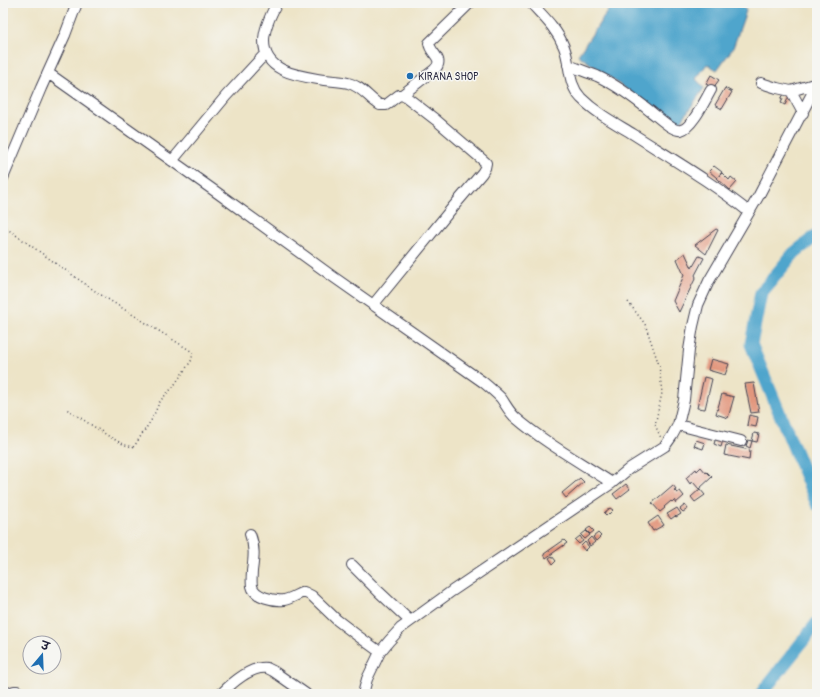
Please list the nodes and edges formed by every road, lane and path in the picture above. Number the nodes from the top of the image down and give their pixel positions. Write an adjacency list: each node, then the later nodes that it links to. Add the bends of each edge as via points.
1 (77, 3): 7 (street)
2 (277, 3): 5 (street, via 266,29)
3 (470, 3): 12 (street, via 429,43 439,61 438,66)
4 (531, 3): 6 (street, via 558,34)
5 (266, 53): 12 (street, via 279,68 325,80 348,82 380,105 386,105 395,97); 14 (street)
6 (568, 65): 10 (street, via 618,87 678,131 694,119); 16 (street, via 574,88 596,112 703,179)
7 (48, 73): 14 (street); 15 (street)
8 (761, 83): 11 (street)
9 (817, 84): 11 (street); 13 (street)
10 (711, 90)
11 (791, 91): 13 (street)
12 (402, 95): 19 (street, via 454,135 484,161 486,166)
13 (803, 113): 16 (street)
14 (172, 161): 19 (street)
15 (3, 178)
16 (749, 212): 21 (street, via 698,304)
17 (3, 226): 20 (path, via 193,354 191,361 160,401 152,419 133,447 110,437)
18 (628, 302): 23 (path, via 644,324 660,365 662,393 655,425)
19 (373, 305): 24 (street, via 483,382 522,423)
20 (65, 408)
21 (678, 425): 22 (street); 23 (street)
22 (741, 441)
23 (665, 446): 24 (street)
24 (612, 483): 27 (street)
25 (250, 534): 28 (street, via 254,550 251,580 254,591 268,599 277,600 308,593 337,620)
26 (352, 565): 27 (street)
27 (410, 621): 28 (street)
28 (380, 652): 33 (street, via 367,678)
29 (7, 694): 30 (street, via 17,691)
30 (21, 694)
31 (221, 694): 32 (street, via 247,673 266,668 273,670)
32 (306, 694)
33 (363, 694)

